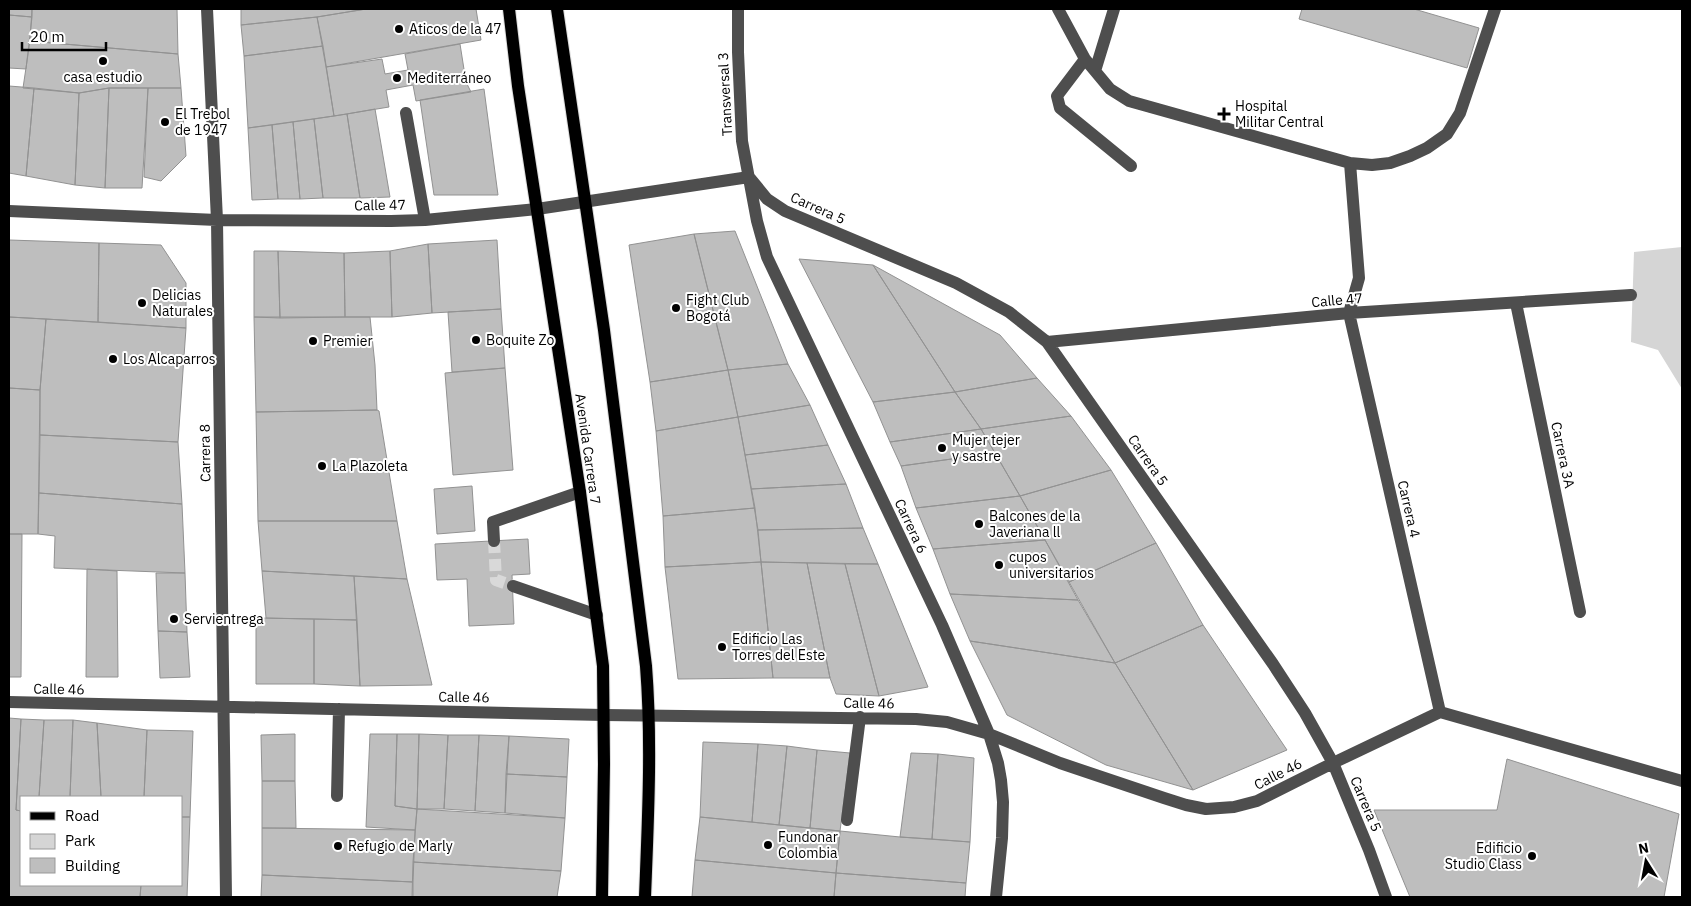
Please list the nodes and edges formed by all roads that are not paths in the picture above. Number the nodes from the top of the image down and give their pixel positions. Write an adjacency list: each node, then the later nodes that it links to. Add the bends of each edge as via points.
1 (207, 9): 17 (street, Carrera 8)
2 (509, 9): 15 (main road, Avenida Carrera 7)
3 (557, 9): 14 (main road)
4 (738, 9): 13 (street, Transversal 3, via 742,141)
5 (1114, 9): 9 (street)
6 (1495, 9): 11 (street, via 1460,113 1446,134 1427,148 1390,163)
7 (1061, 10): 8 (street)
8 (1085, 59): 9 (street); 12 (street, via 1057,96 1060,108)
9 (1095, 72): 11 (street, via 1110,89 1129,101)
10 (406, 113): 18 (street)
11 (1350, 163): 21 (street, via 1359,278)
12 (1131, 166)
13 (749, 177): 14 (street, Calle 47); 22 (street, Carrera 5, via 767,199 785,211 956,283 1009,312); 35 (street, Carrera 6, via 767,257 942,625)
14 (585, 202): 15 (street, Calle 47); 33 (main road, via 604,330)
15 (537, 209): 18 (street, Calle 47); 23 (main road, Avenida Carrera 7)
16 (9, 212): 17 (street, Calle 47)
17 (217, 220): 18 (street, Calle 47); 29 (street, Carrera 8)
18 (425, 220)
19 (1631, 295): 20 (street, Calle 47)
20 (1516, 303): 21 (street, Calle 47); 26 (street, Carrera 3A)
21 (1349, 313): 22 (street, Calle 47); 31 (street, Carrera 4)
22 (1047, 342): 36 (street, Carrera 5, via 1273,664)
23 (580, 492): 24 (street, via 493,522); 27 (main road, Avenida Carrera 7)
24 (494, 541)
25 (513, 586): 27 (street)
26 (1580, 612)
27 (596, 615): 32 (main road, Avenida Carrera 7, via 603,666)
28 (9, 702): 29 (street, Calle 46)
29 (223, 707): 30 (street, Calle 46); 40 (street, Carrera 8)
30 (339, 709): 32 (street, Calle 46); 38 (street)
31 (1440, 712): 36 (street, Calle 46); 37 (street)
32 (604, 715): 33 (street, Calle 46); 41 (main road, Avenida Carrera 7)
33 (650, 715): 34 (street, Calle 46); 42 (main road)
34 (860, 717): 35 (street, Calle 46, via 947,722); 39 (street)
35 (989, 734): 36 (street, Calle 46, via 1070,767 1186,805 1206,808 1257,802); 43 (street, Carrera 6, via 998,763 1003,802)
36 (1333, 763): 44 (street, Carrera 5)
37 (1682, 781)
38 (337, 796)
39 (847, 820)
40 (226, 897)
41 (602, 897)
42 (645, 897)
43 (996, 897)
44 (1386, 897)

